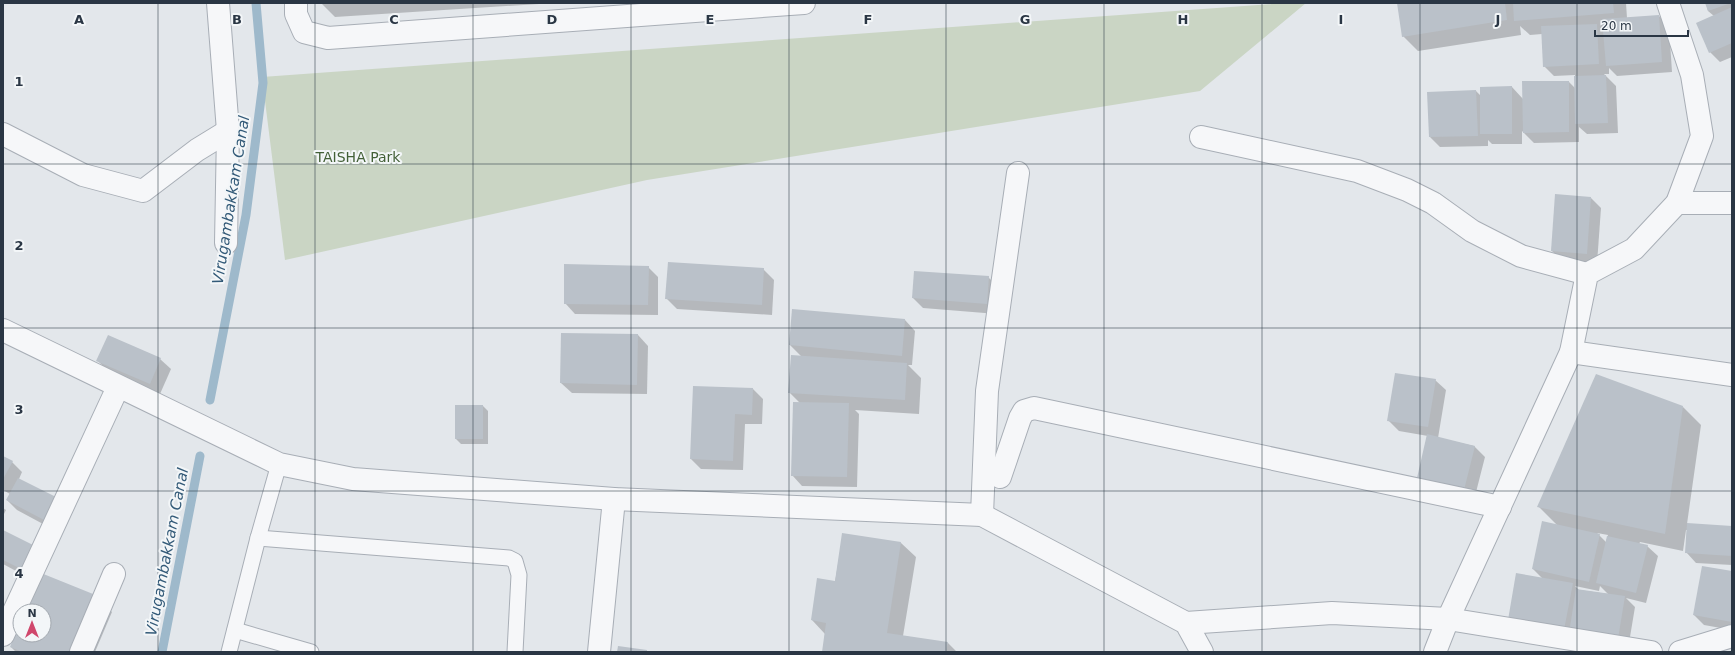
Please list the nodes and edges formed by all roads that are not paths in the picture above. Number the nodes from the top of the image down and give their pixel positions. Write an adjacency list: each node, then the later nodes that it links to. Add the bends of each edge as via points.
1 (218, 3): 5 (street)
2 (296, 3): 3 (street, via 296,14 304,32 328,38)
3 (804, 3)
4 (1668, 3): 9 (street, via 1692,75 1702,136)
5 (228, 131): 6 (street, via 197,150 142,191 83,175); 11 (street)
6 (3, 134)
7 (1201, 137): 12 (street, via 1357,172 1408,190 1433,202 1472,232 1521,256)
8 (1018, 172): 21 (street, via 987,391)
9 (1677, 202): 10 (street); 12 (street, via 1634,249)
10 (1732, 203)
11 (226, 243)
12 (1588, 274): 14 (street)
13 (3, 330): 16 (street)
14 (1571, 352): 15 (street); 20 (street)
15 (1732, 375)
16 (118, 387): 17 (street); 27 (street)
17 (279, 464): 19 (street, via 353,479); 22 (lane)
18 (1000, 477): 20 (street, via 1020,418 1024,411 1034,408)
19 (614, 499): 21 (street); 33 (street)
20 (1500, 507): 24 (street)
21 (982, 515): 25 (street)
22 (258, 538): 26 (lane); 32 (lane, via 509,558 515,561 519,575)
23 (114, 574): 29 (street)
24 (1448, 619): 25 (street, via 1332,613); 35 (street); 36 (street)
25 (1186, 624): 34 (street)
26 (235, 630): 30 (lane); 31 (lane)
27 (3, 635)
28 (1732, 636): 37 (street)
29 (82, 652)
30 (229, 652)
31 (311, 652)
32 (515, 652)
33 (599, 652)
34 (1202, 652)
35 (1435, 652)
36 (1651, 652)
37 (1680, 652)

